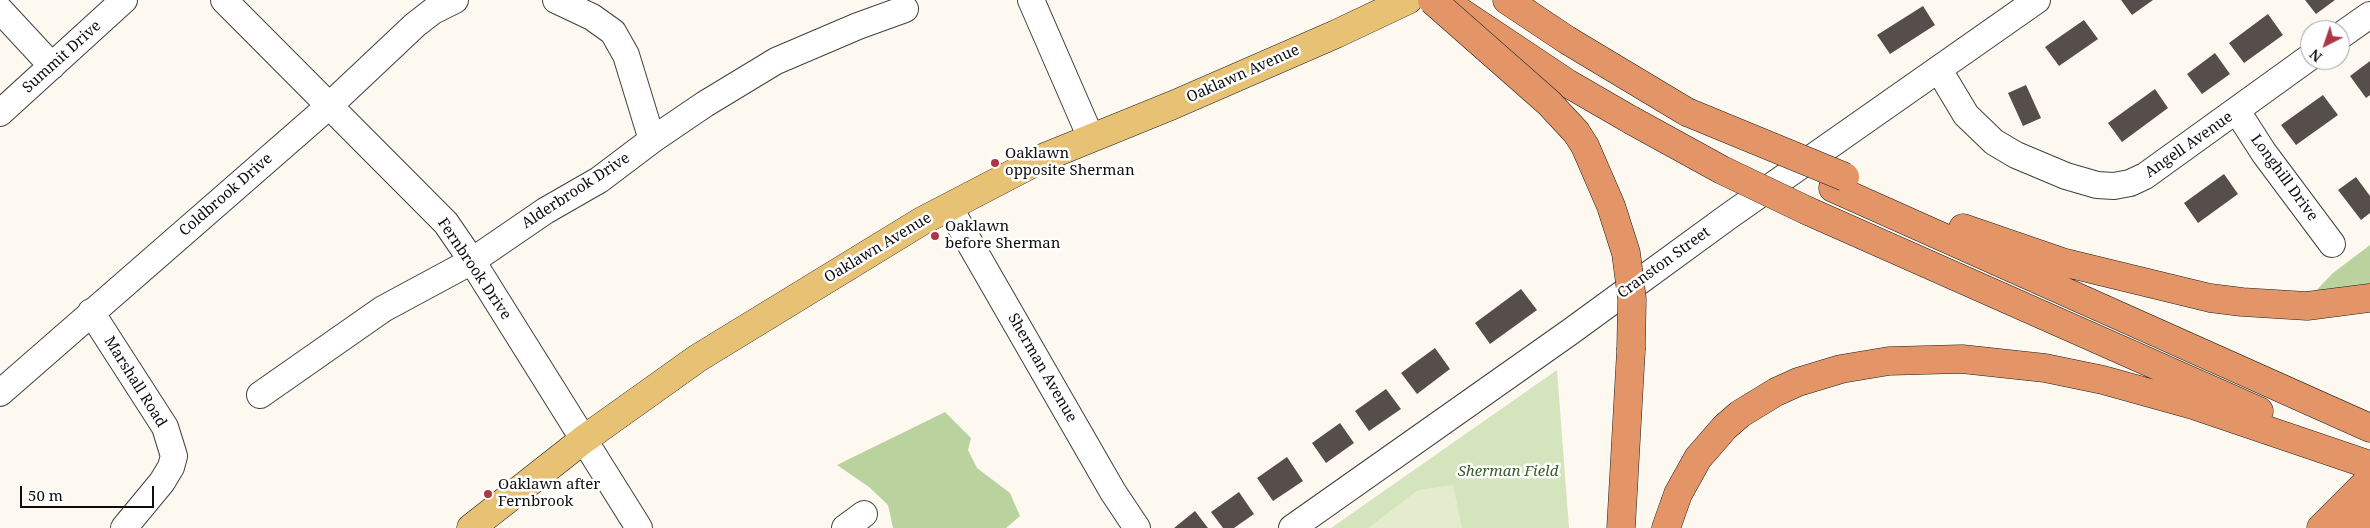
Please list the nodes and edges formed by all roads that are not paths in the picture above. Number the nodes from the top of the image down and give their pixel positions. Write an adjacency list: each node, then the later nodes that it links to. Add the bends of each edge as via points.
1 (124, 0): 16 (street, Summit Drive)
2 (224, 0): 18 (street, Fernbrook Drive)
3 (455, 0): 18 (street, Coldbrook Drive, via 415,25)
4 (556, 0): 22 (street, via 592,17 613,32 626,55)
5 (1031, 0): 21 (street)
6 (1408, 0): 21 (main road, Oaklawn Avenue, via 1174,105)
7 (1432, 0): 41 (highway, bridge, via 1549,103 1576,132 1611,206 1626,253 1632,299)
8 (1444, 0): 33 (highway, bridge, via 1575,88 1722,170 2333,444)
9 (1507, 0): 23 (highway, bridge, via 1687,112)
10 (2037, 0): 17 (street, Cranston Street)
11 (905, 9): 22 (street, Alderbrook Drive, via 776,61)
12 (0, 10): 16 (street)
13 (2370, 15): 14 (street)
14 (2350, 29)
15 (2300, 64): 19 (street, Angell Avenue)
16 (52, 66): 20 (street, Summit Drive)
17 (1939, 70): 19 (street, Angell Avenue, via 1966,115 1994,142 2053,171 2097,185 2130,183); 40 (street, Cranston Street)
18 (329, 106): 26 (street, Fernbrook Drive, via 446,223); 28 (street, Coldbrook Drive)
19 (2238, 111): 25 (street, Longhill Drive, via 2264,153)
20 (0, 114)
21 (1091, 138): 24 (main road, Oaklawn Avenue, via 1045,157)
22 (652, 140): 26 (street, Alderbrook Drive, via 599,180 545,211)
23 (1839, 182): 27 (highway, via 2010,246 2116,276 2242,302 2307,306); 31 (highway)
24 (949, 207): 32 (main road, Oaklawn Avenue, via 698,358); 39 (street, Sherman Avenue)
25 (2332, 244)
26 (472, 261): 30 (street, Alderbrook Drive, via 383,309); 32 (street, Fernbrook Drive)
27 (2370, 298)
28 (91, 312): 29 (street, Coldbrook Drive); 36 (street, Marshall Road, via 165,427 174,456 162,482)
29 (0, 393)
30 (260, 395)
31 (2370, 428)
32 (582, 440): 37 (main road, Oaklawn Avenue); 38 (street, Fernbrook Drive)
33 (2370, 465): 42 (highway, via 2134,387 2088,377 2045,368 1962,359 1889,361 1841,369 1798,382 1740,414 1698,458 1678,494)
34 (2370, 479): 43 (highway)
35 (2370, 512): 44 (highway)
36 (124, 528)
37 (471, 528)
38 (639, 528)
39 (1137, 528)
40 (1292, 528)
41 (1621, 528)
42 (1666, 528)
43 (2321, 528)
44 (2353, 528)

